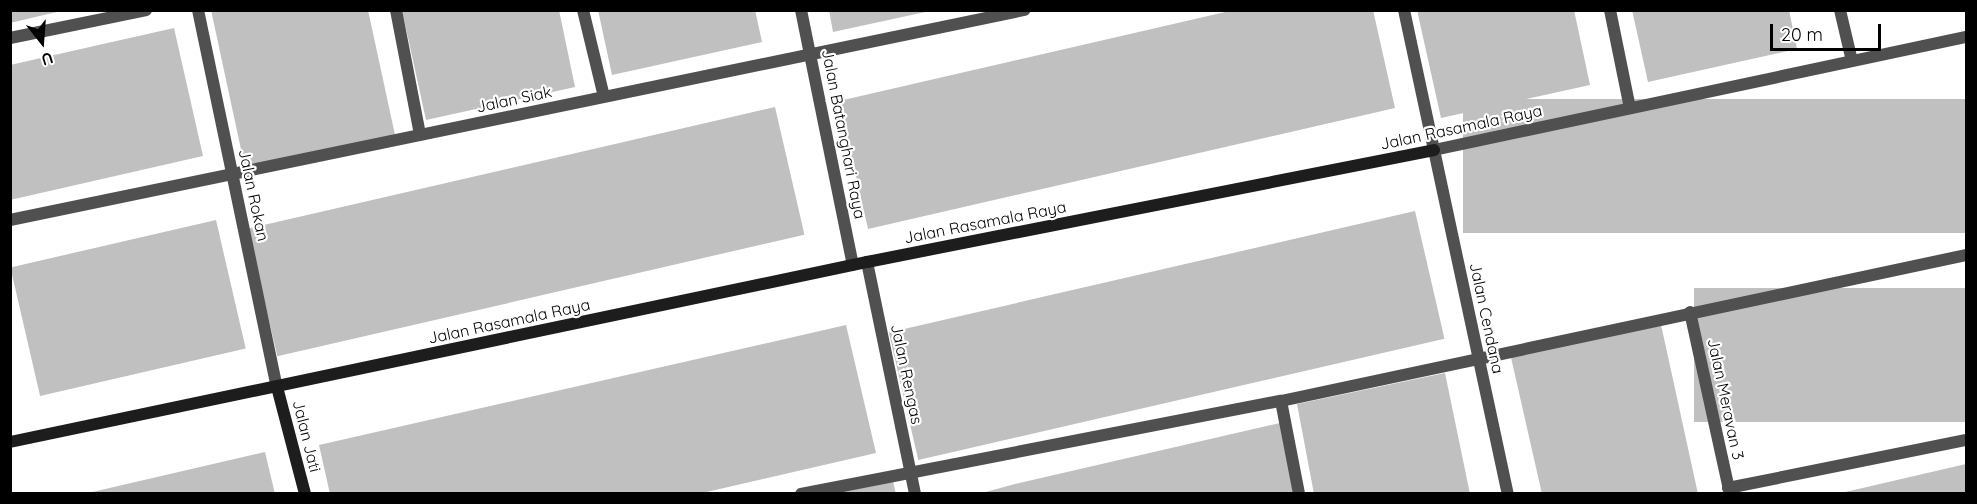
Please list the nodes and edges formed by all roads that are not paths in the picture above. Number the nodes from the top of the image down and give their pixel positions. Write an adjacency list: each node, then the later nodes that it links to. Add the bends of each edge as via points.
1 (146, 10): 11 (street)
2 (198, 10): 18 (street, Jalan Rokan)
3 (396, 10): 16 (street)
4 (583, 10): 14 (street)
5 (801, 10): 12 (street, Jalan Batanghari Raya)
6 (1404, 10): 17 (street, Jalan Cendana)
7 (1610, 10): 15 (street)
8 (1840, 10): 13 (street)
9 (1019, 11): 12 (street, Jalan Siak)
10 (1966, 37): 13 (street, Jalan Rasamala Raya)
11 (10, 38)
12 (811, 55): 14 (street, Jalan Siak); 22 (street, Jalan Batanghari Raya)
13 (1852, 62): 15 (street, Jalan Rasamala Raya)
14 (604, 98): 16 (street, Jalan Siak)
15 (1630, 108): 17 (street, Jalan Rasamala Raya)
16 (420, 135): 18 (street, Jalan Siak)
17 (1434, 150): 21 (street, Jalan Rasamala Raya); 24 (street, Jalan Cendana)
18 (233, 174): 19 (street, Jalan Siak); 25 (street, Jalan Rokan)
19 (10, 220)
20 (1966, 255): 23 (street)
21 (867, 262): 22 (street, Jalan Rasamala Raya); 29 (street, Jalan Rengas)
22 (854, 265): 25 (street, Jalan Rasamala Raya)
23 (1690, 312): 24 (street); 30 (street, Jalan Meravan 3)
24 (1478, 358): 26 (street); 35 (street, Jalan Cendana)
25 (277, 387): 28 (street, Jalan Rasamala Raya); 31 (street, Jalan Jati)
26 (1281, 401): 29 (street); 34 (street)
27 (1966, 440): 30 (street)
28 (10, 442)
29 (910, 471): 32 (street); 33 (street, Jalan Rengas)
30 (1729, 491)
31 (304, 494)
32 (801, 494)
33 (915, 494)
34 (1299, 494)
35 (1508, 494)

